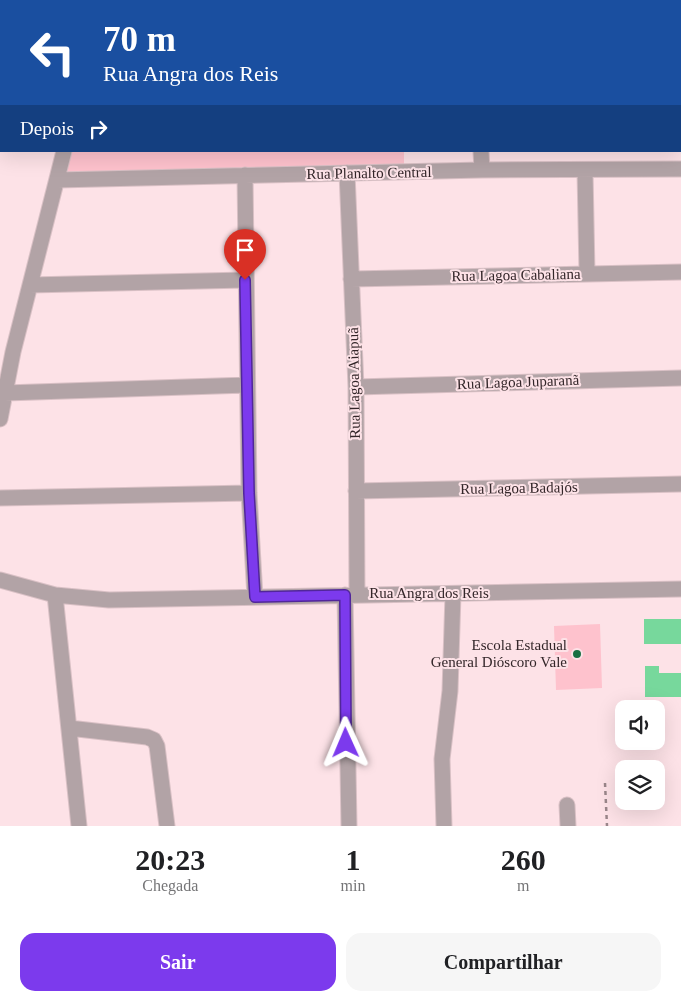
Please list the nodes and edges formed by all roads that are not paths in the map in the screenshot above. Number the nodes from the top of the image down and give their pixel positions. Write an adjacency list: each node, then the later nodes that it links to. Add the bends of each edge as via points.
1 (64, 152): 8 (street)
2 (481, 152): 4 (street)
3 (681, 169): 5 (street, Rua Planalto Central)
4 (482, 170): 5 (street, Rua Planalto Central); 6 (street, Rua Planalto Central)
5 (585, 171): 10 (street)
6 (347, 173): 7 (street, Rua Planalto Central); 11 (street, Rua Lagoa Aiapuã)
7 (245, 175): 8 (street, Rua Planalto Central); 12 (street)
8 (57, 180): 13 (street)
9 (681, 272): 10 (street, Rua Lagoa Cabaliana)
10 (587, 273): 11 (street, Rua Lagoa Cabaliana)
11 (351, 279): 17 (street, Rua Lagoa Aiapuã)
12 (245, 280): 13 (street); 16 (street)
13 (30, 285): 14 (street)
14 (7, 350): 18 (street)
15 (681, 378): 17 (street, Rua Lagoa Juparanã)
16 (247, 385): 18 (street); 22 (street)
17 (356, 387): 21 (street, Rua Lagoa Aiapuã)
18 (5, 393): 19 (street)
19 (0, 419)
20 (681, 484): 21 (street, Rua Lagoa Badajós)
21 (356, 492): 26 (street, Rua Lagoa Aiapuã)
22 (249, 493): 23 (street); 29 (street)
23 (0, 498)
24 (0, 580): 28 (street, Rua Angra dos Reis)
25 (681, 589): 27 (street, Rua Angra dos Reis)
26 (351, 594): 27 (street, Rua Angra dos Reis); 29 (street, Rua Angra dos Reis); 34 (street, Rua Lagoa Aiapuã)
27 (453, 594): 35 (street, via 450,691 442,759)
28 (56, 595): 29 (street, Rua Angra dos Reis, via 109,600); 30 (street)
29 (255, 597)
30 (69, 728): 32 (street); 33 (street, via 154,740)
31 (567, 805): 36 (street)
32 (79, 826)
33 (167, 826)
34 (349, 826)
35 (444, 826)
36 (568, 826)

